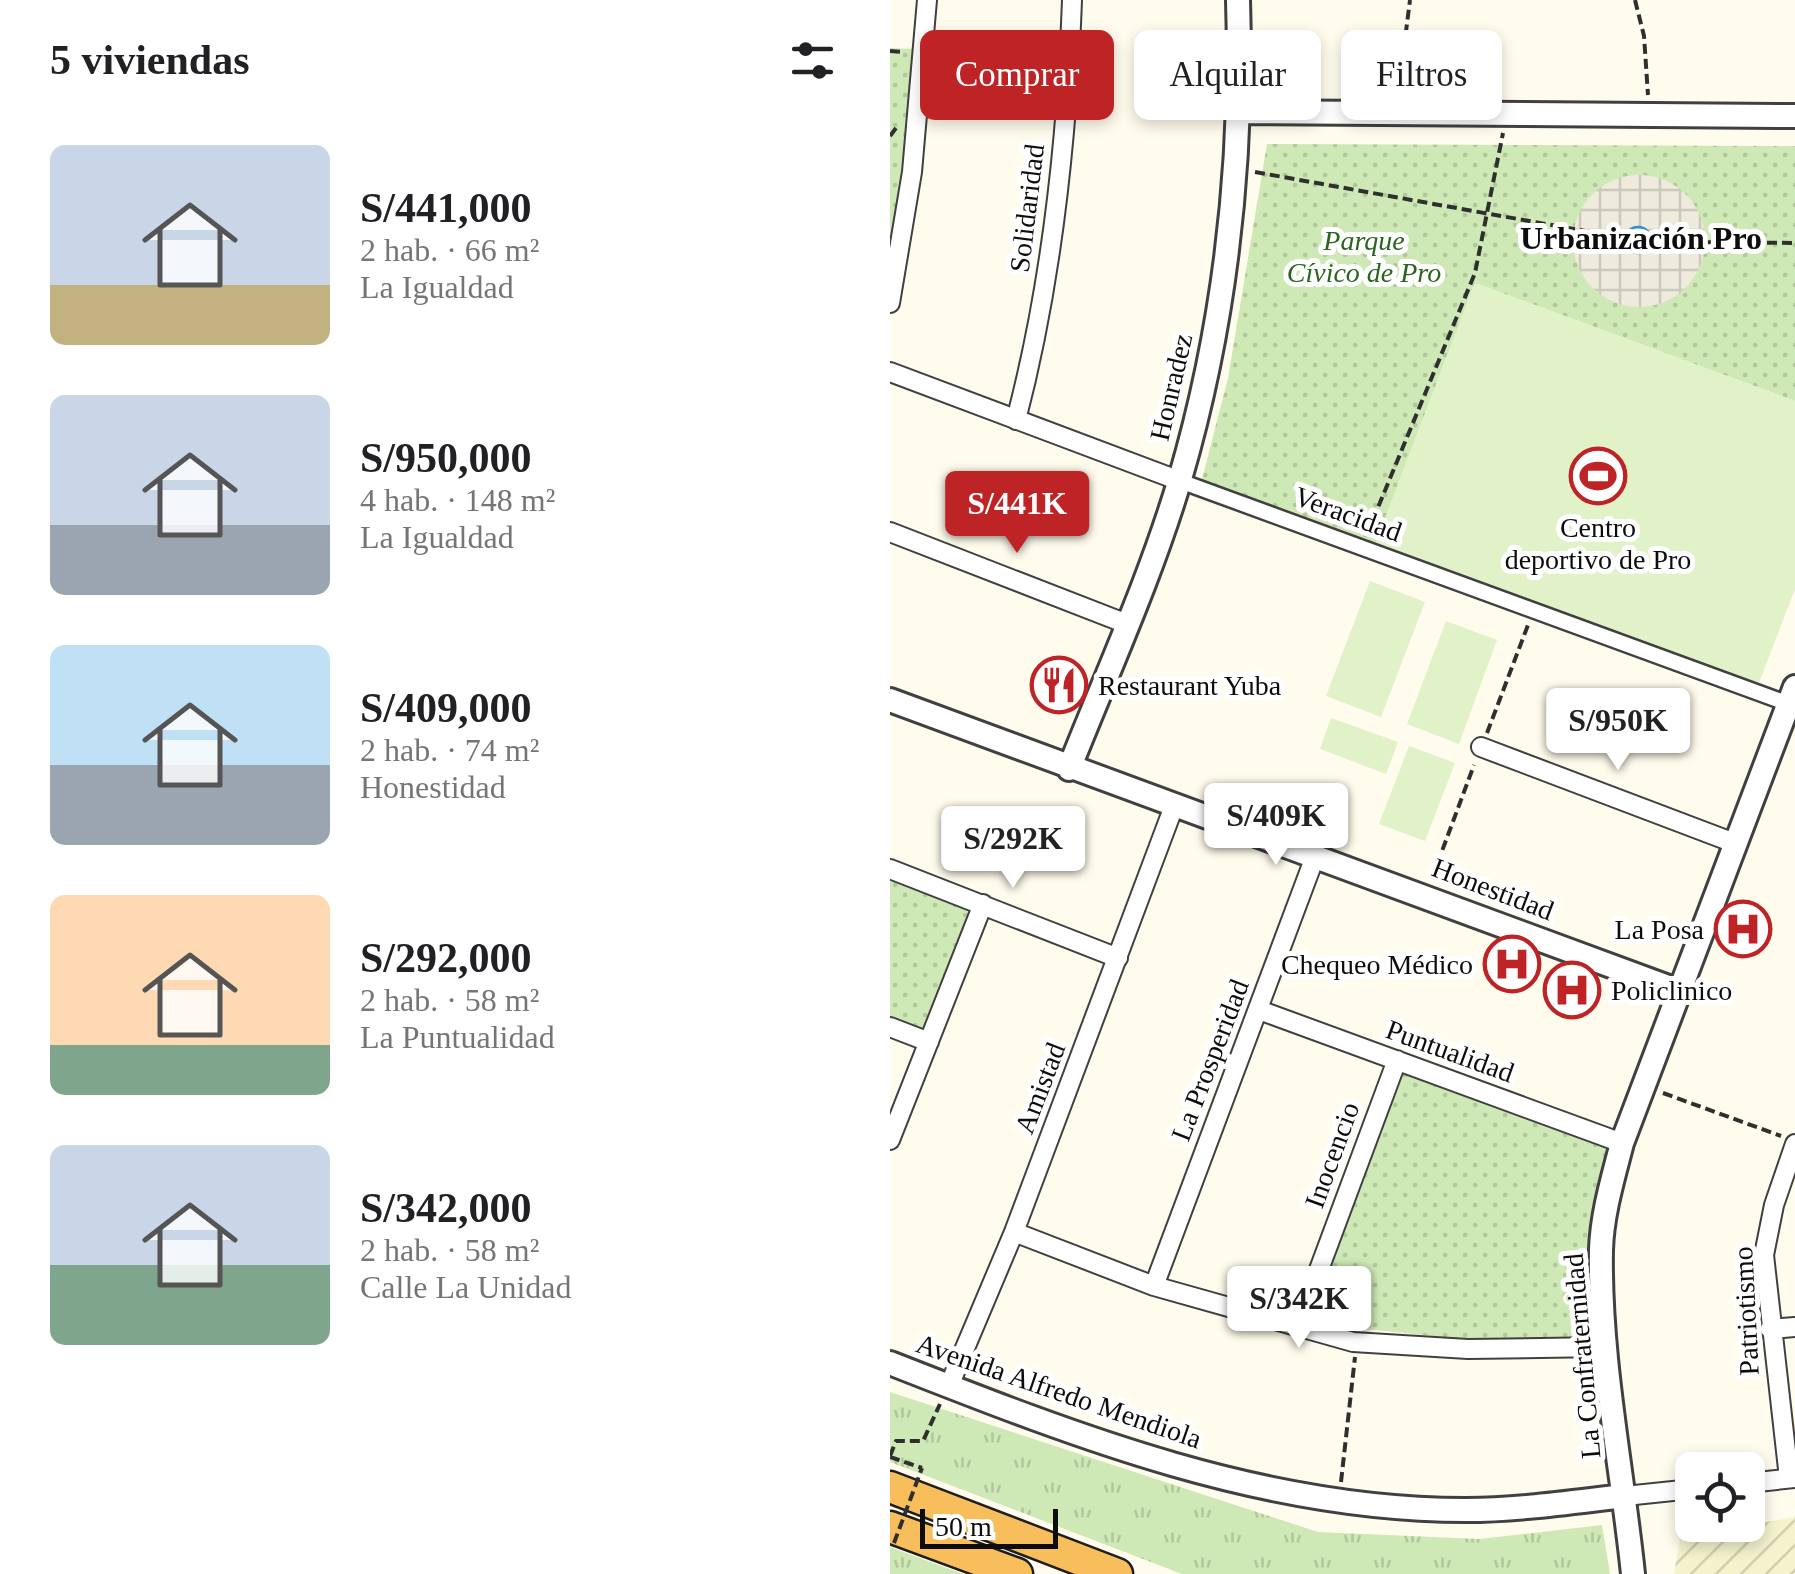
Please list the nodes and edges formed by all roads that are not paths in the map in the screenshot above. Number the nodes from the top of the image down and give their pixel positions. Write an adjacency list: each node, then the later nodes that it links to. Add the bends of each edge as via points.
1 (927, 0): 8 (street, via 912,172)
2 (1072, 0): 10 (street, Solidaridad, via 1068,100 1044,293)
3 (1238, 0): 4 (street, Honradez)
4 (1239, 30)
5 (1321, 113): 6 (street)
6 (1795, 116)
7 (1241, 120): 11 (street, Honradez, via 1208,366)
8 (890, 303)
9 (890, 372): 10 (street, Veracidad)
10 (1016, 420): 11 (street, Veracidad)
11 (1180, 481): 13 (street, Honradez); 14 (street, Veracidad)
12 (890, 532): 13 (street)
13 (1127, 624): 18 (street, Honradez)
14 (1792, 696): 16 (street, La Confraternidad)
15 (890, 700): 18 (street, Honestidad)
16 (1788, 730): 20 (street, La Confraternidad)
17 (1481, 747): 20 (street)
18 (1069, 768): 19 (street, Honestidad)
19 (1174, 806): 21 (street, Honestidad); 24 (street, Amistad)
20 (1737, 844): 25 (street, La Confraternidad)
21 (1316, 854): 25 (street, Honestidad); 26 (street, La Prosperidad)
22 (890, 870): 23 (street)
23 (982, 904): 24 (street); 28 (street)
24 (1118, 958): 33 (street, Amistad)
25 (1680, 991): 31 (street, La Confraternidad)
26 (1260, 1010): 29 (street, Puntualidad); 34 (street, La Prosperidad)
27 (890, 1027): 28 (street)
28 (929, 1042): 30 (street)
29 (1396, 1060): 31 (street, Puntualidad); 35 (street, Inocencio)
30 (890, 1140)
31 (1622, 1143): 38 (street, La Confraternidad, via 1601,1247)
32 (1795, 1143): 37 (street, Patriotismo, via 1764,1255)
33 (1014, 1232): 34 (street); 40 (street, Amistad)
34 (1154, 1286): 35 (street)
35 (1298, 1326): 38 (street, via 1357,1342)
36 (1795, 1327): 37 (street)
37 (1770, 1330): 41 (street, Patriotismo)
38 (1605, 1347): 45 (street, La Confraternidad)
39 (890, 1363): 40 (street, Avenida Alfredo Mendiola)
40 (949, 1386): 45 (street, Avenida Alfredo Mendiola, via 1156,1462 1258,1488 1466,1510)
41 (1792, 1478): 42 (street)
42 (1765, 1481)
43 (890, 1487): 48 (highway)
44 (1675, 1491): 45 (street)
45 (1625, 1496): 49 (street, La Confraternidad)
46 (892, 1535): 47 (highway)
47 (1017, 1574)
48 (1117, 1574)
49 (1633, 1574)

